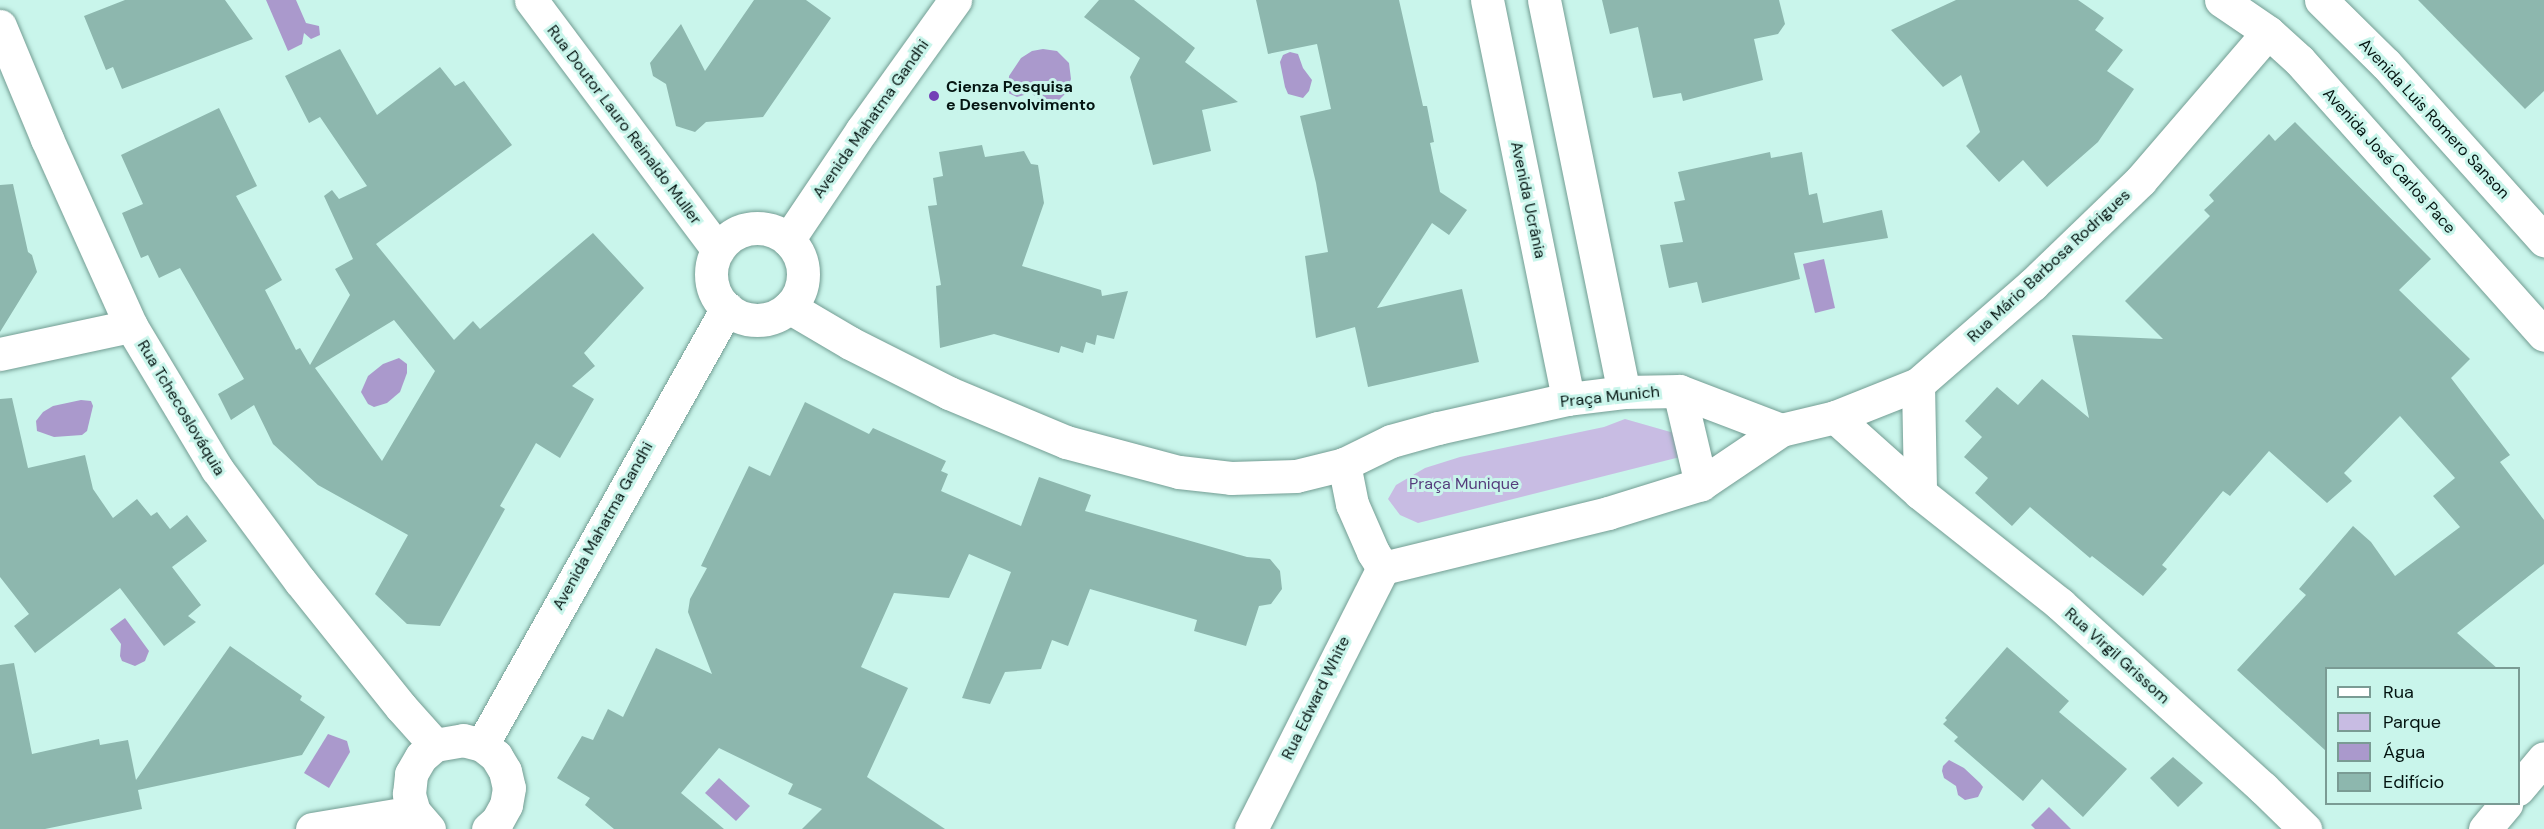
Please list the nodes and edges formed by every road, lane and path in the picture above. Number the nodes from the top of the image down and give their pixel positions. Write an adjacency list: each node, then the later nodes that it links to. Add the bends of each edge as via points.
1 (531, 0): 11 (street, Rua Doutor Lauro Reinaldo Muller)
2 (955, 0): 9 (street, Avenida Mahatma Gandhi)
3 (1487, 0): 20 (street, Avenida Ucrânia)
4 (1544, 0): 19 (street)
5 (2221, 0): 8 (street, Avenida José Carlos Pace)
6 (2321, 0): 10 (street, Avenida Luis Romero Sanson, via 2386,64)
7 (0, 26): 14 (street, Rua Tchecoslováquia)
8 (2268, 32): 15 (street, Avenida José Carlos Pace, via 2299,60); 17 (street, Rua Mário Barbosa Rodrigues, via 2140,182 2033,284)
9 (788, 240): 11 (street, via 768,229 756,228 734,234); 12 (street, via 800,257 803,279)
10 (2544, 240)
11 (718, 250): 13 (street, via 712,277 716,294)
12 (789, 307): 13 (street, via 758,320 736,315); 23 (street, via 949,393 1066,442 1179,472 1231,478 1296,476)
13 (727, 308): 28 (street, Avenida Mahatma Gandhi)
14 (131, 326): 16 (street); 27 (street, Rua Tchecoslováquia, via 243,506)
15 (2544, 335)
16 (0, 354)
17 (1918, 384): 21 (street, Rua Mário Barbosa Rodrigues); 25 (street)
18 (1679, 391): 19 (street, Praça Munich); 22 (street, Praça Munich); 24 (street)
19 (1624, 392): 20 (street, Praça Munich)
20 (1568, 399): 23 (street, Praça Munich, via 1391,441)
21 (1835, 417): 22 (street, Rua Mário Barbosa Rodrigues); 25 (street, Rua Virgil Grissom)
22 (1781, 430): 24 (street)
23 (1344, 464): 26 (street, via 1352,504)
24 (1701, 484): 26 (street, via 1608,513)
25 (1920, 493): 36 (street, Rua Virgil Grissom, via 2060,604)
26 (1383, 568): 35 (street, Rua Edward White)
27 (435, 745): 28 (street, via 463,740); 32 (street, via 411,774 409,794)
28 (482, 745): 33 (street, via 496,756 509,788)
29 (2544, 758): 30 (street)
30 (2520, 787)
31 (2505, 805): 37 (street)
32 (421, 821): 34 (street)
33 (498, 826)
34 (312, 829)
35 (1251, 829)
36 (2305, 829)
37 (2485, 829)

